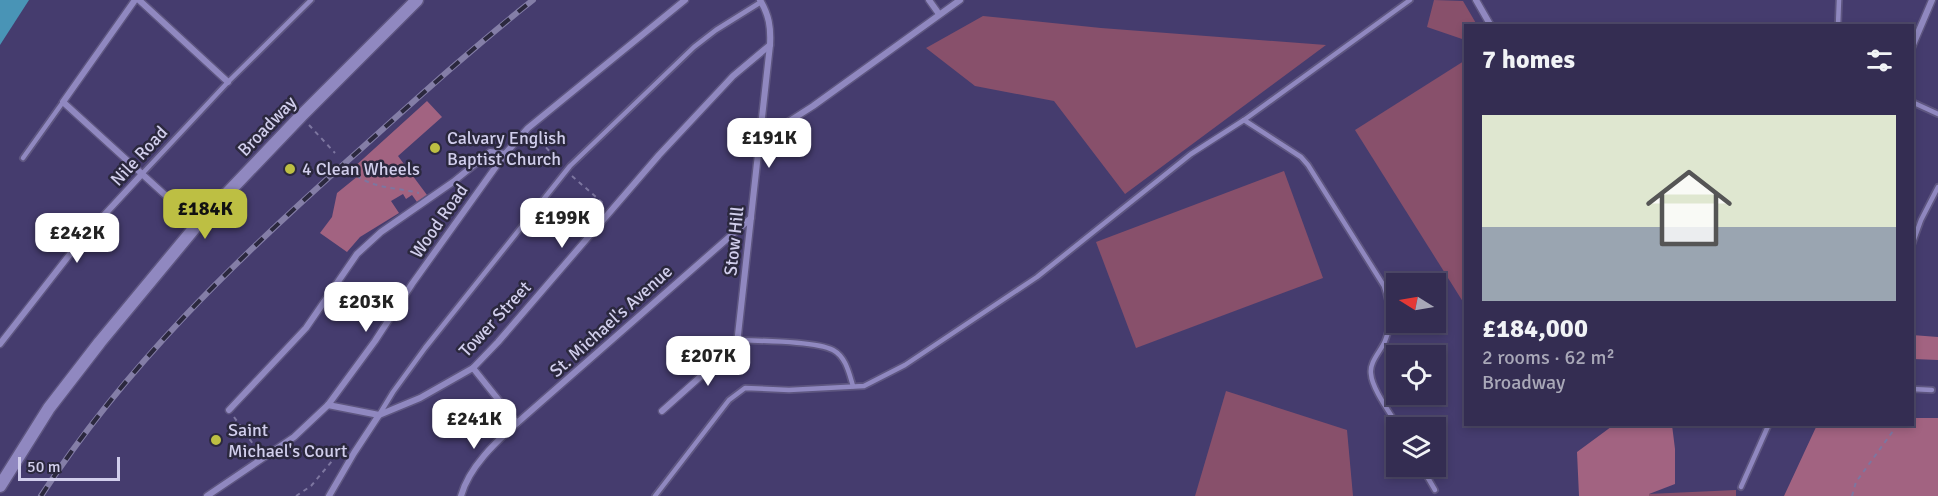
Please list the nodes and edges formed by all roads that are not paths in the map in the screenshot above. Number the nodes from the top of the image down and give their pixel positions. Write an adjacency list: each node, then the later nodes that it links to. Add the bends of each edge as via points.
1 (137, 0): 17 (street); 18 (street)
2 (311, 0): 17 (lane, Nile Road)
3 (417, 0): 28 (main road, Broadway)
4 (685, 0): 23 (street, Wood Road, via 555,104)
5 (929, 0): 12 (street)
6 (960, 0): 12 (street)
7 (1410, 0): 21 (lane)
8 (1476, 0): 13 (street)
9 (1839, 0): 14 (lane)
10 (1932, 0): 15 (street)
11 (760, 1): 16 (street, Stow Hill, via 771,27); 39 (lane, via 694,47 570,166 425,348)
12 (939, 14): 22 (street)
13 (1490, 24)
14 (1838, 24)
15 (1914, 42)
16 (770, 45): 22 (street, Stow Hill); 32 (street, Tower Street, via 733,75 659,155)
17 (228, 82): 25 (lane, Nile Road)
18 (63, 102): 24 (lane); 25 (street)
19 (1914, 103): 20 (lane)
20 (1938, 114)
21 (1244, 120): 33 (lane, via 1191,154 1028,283 906,365 864,386); 40 (lane, via 1308,165 1384,286 1389,301 1389,329 1373,362 1371,376)
22 (760, 140): 27 (street, Stow Hill)
23 (506, 154): 36 (street, Wood Road); 37 (street, via 490,152 357,254 306,328)
24 (23, 158)
25 (142, 174): 28 (street); 31 (street, Nile Road, via 81,240)
26 (1938, 188): 29 (lane)
27 (751, 218): 30 (street, Stow Hill); 41 (street, St. Michael's Avenue)
28 (197, 225): 44 (main road, Broadway, via 49,408)
29 (1914, 239)
30 (738, 342): 33 (lane, via 819,345 834,350 849,371); 38 (street)
31 (0, 344)
32 (473, 368): 39 (street, Tower Street, via 420,398); 41 (street)
33 (853, 386): 50 (lane, via 745,388 729,400)
34 (1914, 389): 35 (lane)
35 (1932, 390)
36 (328, 405): 39 (street); 47 (street, Wood Road, via 294,437)
37 (229, 411)
38 (662, 411)
39 (379, 415): 48 (street)
40 (1393, 417)
41 (518, 423): 49 (street, St. Michael's Avenue, via 475,468 465,481)
42 (1768, 426): 45 (lane)
43 (1427, 477): 46 (lane)
44 (0, 486)
45 (1741, 487)
46 (1435, 490)
47 (207, 496)
48 (329, 496)
49 (461, 496)
50 (655, 496)

